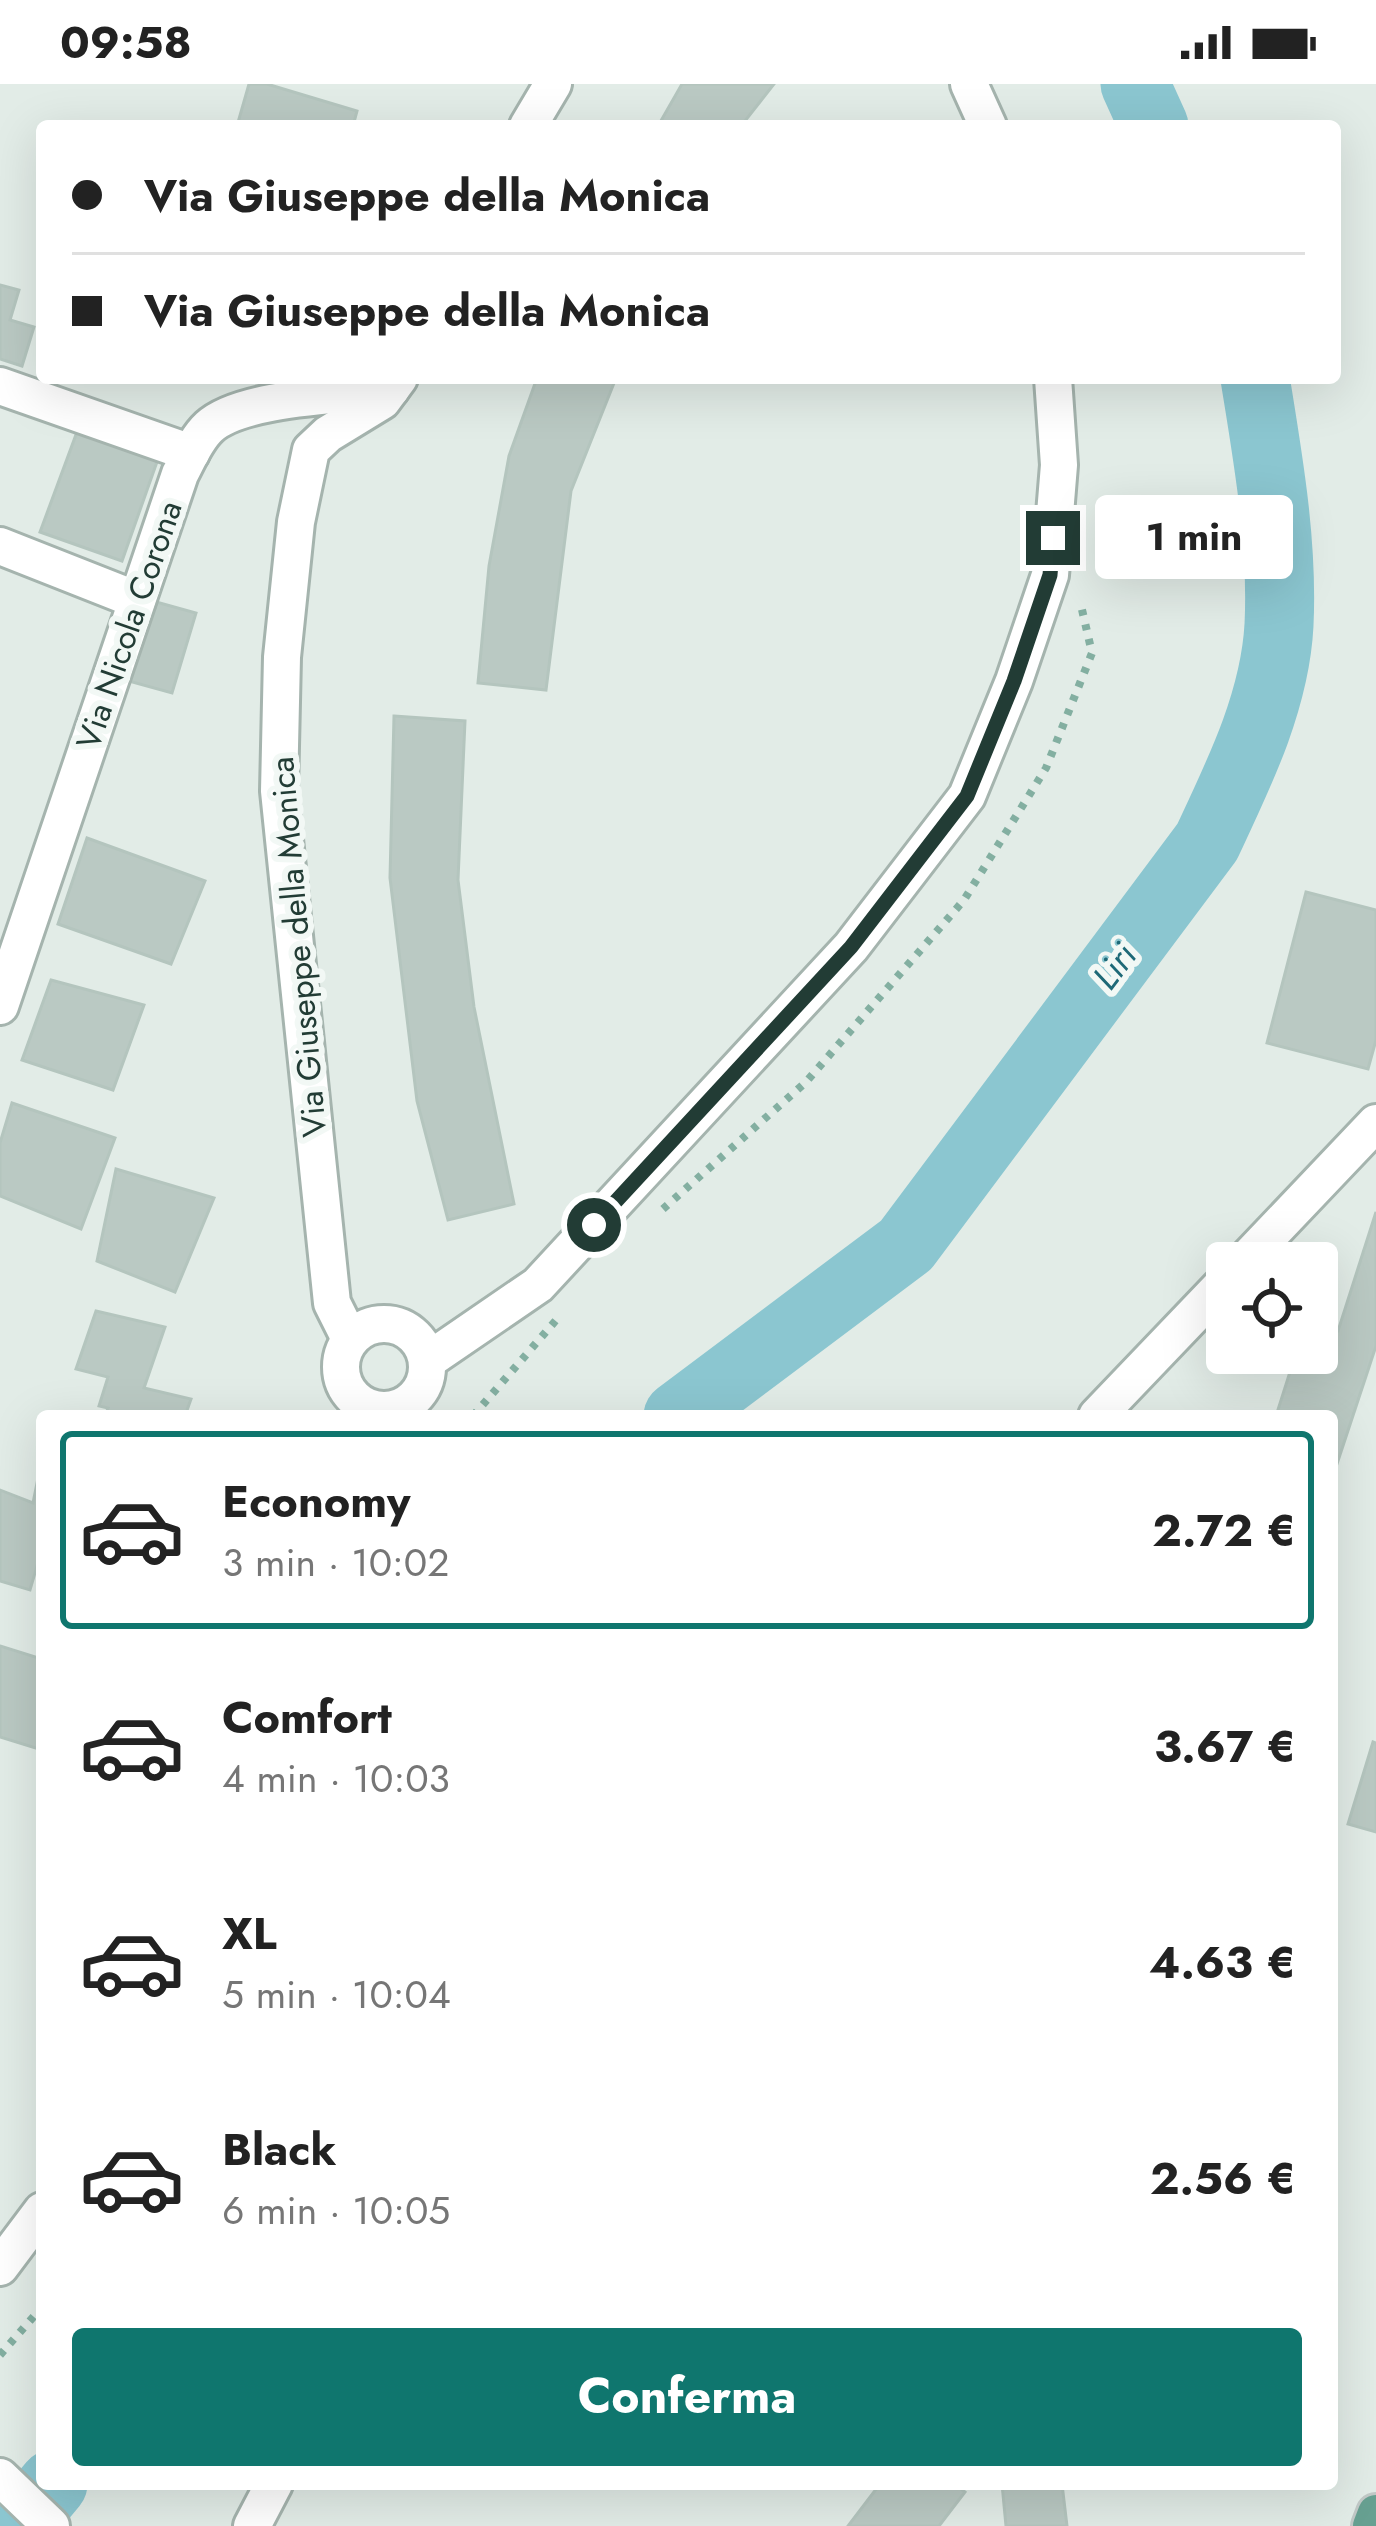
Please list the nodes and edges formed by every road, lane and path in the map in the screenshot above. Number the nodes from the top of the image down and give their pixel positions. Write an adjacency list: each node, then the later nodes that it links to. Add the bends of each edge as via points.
1 (553, 84): 3 (street)
2 (969, 84): 4 (street)
3 (532, 120)
4 (985, 120)
5 (395, 384): 8 (street, Via Nicola Corona, via 222,417); 16 (street, Via Giuseppe della Monica, via 311,450 282,657 279,791 332,1303)
6 (1053, 384): 17 (street, via 1059,465 1050,575 967,796 851,947 538,1285)
7 (0, 386): 8 (street)
8 (191, 453): 10 (street, Via Nicola Corona)
9 (0, 546): 10 (street)
10 (136, 600): 11 (street, Via Nicola Corona)
11 (12, 932): 12 (street, Via Nicola Corona)
12 (0, 1006)
13 (1376, 1123): 14 (street)
14 (1263, 1242)
15 (1206, 1302): 20 (street)
16 (350, 1340): 17 (street, via 389,1324 414,1336); 18 (street, via 342,1381)
17 (427, 1361): 19 (street, via 413,1400)
18 (369, 1410)
19 (389, 1410)
20 (1103, 1410)
21 (36, 2219): 22 (street)
22 (0, 2267)
23 (36, 2314): 24 (path)
24 (0, 2355)
25 (0, 2477): 28 (street)
26 (271, 2490): 29 (street)
27 (1376, 2513): 30 (main road)
28 (51, 2526)
29 (252, 2526)
30 (1371, 2526)

